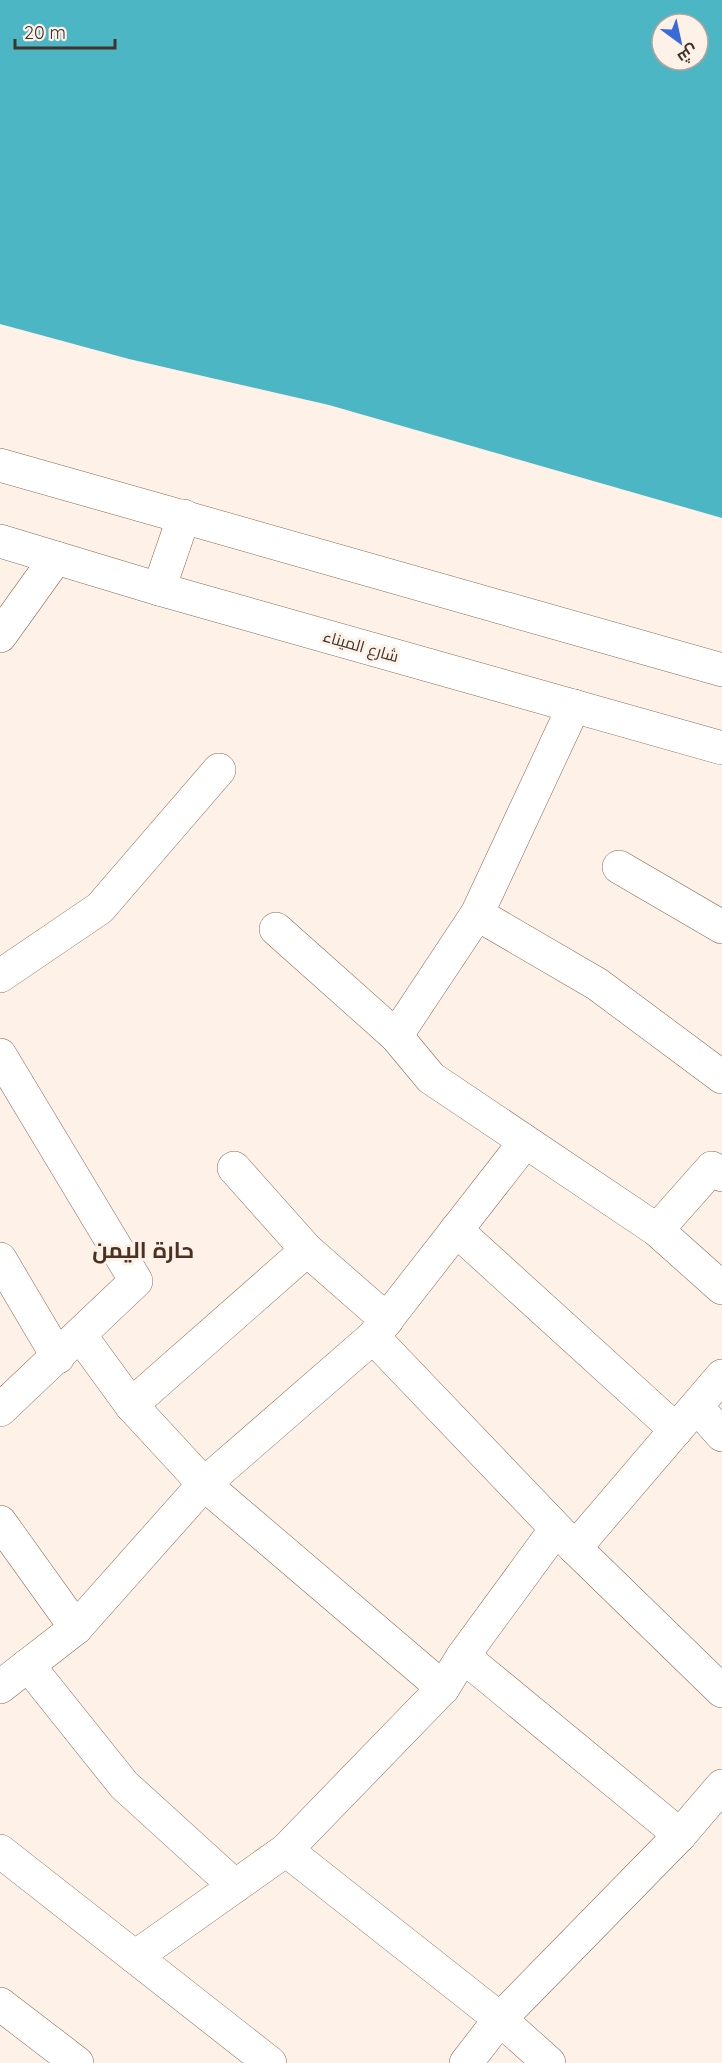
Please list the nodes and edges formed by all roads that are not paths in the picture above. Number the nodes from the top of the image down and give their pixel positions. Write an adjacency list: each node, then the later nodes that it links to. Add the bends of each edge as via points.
1 (0, 465): 2 (street)
2 (184, 516): 5 (street); 7 (street)
3 (0, 541): 4 (street, شارع الميناء)
4 (56, 558): 5 (street, شارع الميناء); 6 (street)
5 (159, 589): 8 (street, شارع الميناء)
6 (0, 636)
7 (722, 670)
8 (574, 706): 9 (street, شارع الميناء); 12 (street)
9 (722, 748)
10 (219, 770): 15 (street, via 100,908)
11 (619, 867): 13 (street)
12 (477, 914): 16 (street); 18 (street, via 597,984)
13 (722, 927)
14 (276, 929): 16 (street)
15 (0, 976)
16 (396, 1036): 19 (street, via 431,1078)
17 (0, 1055): 28 (street, via 136,1281)
18 (722, 1077)
19 (525, 1142): 22 (street); 23 (street)
20 (234, 1168): 24 (street)
21 (722, 1175): 23 (street, via 712,1168)
22 (456, 1230): 27 (street); 32 (street)
23 (657, 1230): 26 (street)
24 (307, 1250): 27 (street); 30 (street)
25 (0, 1259): 28 (street)
26 (722, 1288)
27 (380, 1329): 34 (street); 36 (street)
28 (69, 1346): 30 (street); 31 (street)
29 (722, 1376): 32 (street)
30 (130, 1405): 34 (street)
31 (0, 1410)
32 (686, 1418): 33 (street); 36 (street)
33 (722, 1435)
34 (204, 1484): 37 (street); 41 (street)
35 (0, 1522): 37 (street)
36 (566, 1539): 38 (street); 42 (street)
37 (76, 1628): 39 (street)
38 (463, 1656): 41 (street); 44 (street)
39 (28, 1665): 40 (street); 47 (street, via 124,1785)
40 (0, 1687)
41 (443, 1688): 45 (street)
42 (722, 1691)
43 (722, 1786): 44 (street)
44 (680, 1835): 50 (street)
45 (286, 1850): 47 (street); 50 (street)
46 (0, 1851): 48 (street)
47 (235, 1886): 48 (street)
48 (135, 1957): 52 (street)
49 (0, 2004): 51 (street)
50 (500, 2019): 53 (street); 54 (street)
51 (63, 2059)
52 (270, 2063)
53 (466, 2063)
54 (549, 2063)

